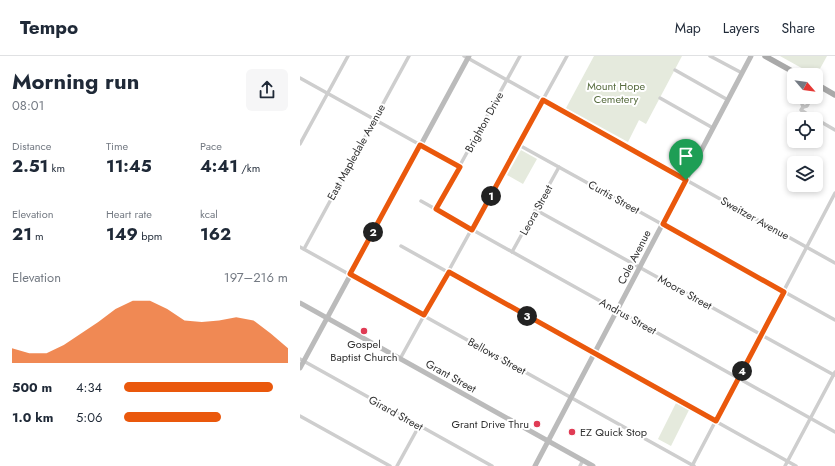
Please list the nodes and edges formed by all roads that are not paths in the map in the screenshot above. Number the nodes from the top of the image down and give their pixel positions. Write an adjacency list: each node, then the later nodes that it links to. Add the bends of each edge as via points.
1 (348, 56): 15 (street)
2 (409, 56): 24 (street, East Mapledale Avenue)
3 (520, 56): 13 (street, Brighton Drive)
4 (567, 56): 18 (street)
5 (710, 56): 11 (street)
6 (751, 56): 11 (street, Cole Avenue)
7 (765, 56): 9 (main road)
8 (467, 57): 13 (street, Sweitzer Avenue); 29 (street)
9 (787, 68)
10 (675, 70): 19 (street)
11 (742, 73): 19 (street, Cole Avenue)
12 (300, 78): 15 (street)
13 (507, 80): 18 (street, Sweitzer Avenue); 31 (street, Brighton Drive)
14 (823, 88): 16 (main road)
15 (328, 94): 24 (street); 28 (street)
16 (835, 95)
17 (660, 98): 26 (street)
18 (543, 100): 30 (street); 33 (street, Sweitzer Avenue)
19 (728, 100): 26 (street, Cole Avenue)
20 (802, 104): 22 (street)
21 (808, 104): 22 (street)
22 (802, 109): 23 (street)
23 (806, 112)
24 (374, 120): 29 (street); 42 (street, East Mapledale Avenue)
25 (823, 123): 27 (street)
26 (713, 128): 33 (street, Cole Avenue)
27 (835, 130)
28 (300, 144)
29 (420, 145): 31 (street); 47 (street)
30 (519, 145): 32 (street, Curtis Street); 39 (street)
31 (460, 167): 36 (street, Brighton Drive)
32 (560, 167): 37 (street, Leora Street); 38 (street, Curtis Street)
33 (686, 180): 38 (street, Cole Avenue); 41 (street, Sweitzer Avenue)
34 (835, 194): 41 (street)
35 (421, 201): 36 (street, Andrus Street)
36 (436, 209): 39 (street, Andrus Street)
37 (536, 210): 43 (street, Leora Street); 45 (street, Moore Street)
38 (663, 224): 45 (street, Cole Avenue); 48 (street, Curtis Street)
39 (472, 230): 43 (street, Andrus Street); 46 (street)
40 (401, 246): 46 (street)
41 (807, 247): 44 (street, Sweitzer Avenue); 48 (street)
42 (302, 248): 47 (street, Bellows Street)
43 (512, 252): 50 (street, Andrus Street)
44 (835, 263)
45 (640, 268): 50 (street, Cole Avenue); 54 (street, Moore Street)
46 (449, 272): 51 (street); 55 (street)
47 (350, 274): 51 (street, Bellows Street); 52 (street)
48 (784, 292): 53 (street, Curtis Street); 54 (street)
49 (300, 304): 52 (street, Grant Street)
50 (618, 311): 55 (street, Cole Avenue); 60 (street, Andrus Street)
51 (424, 315): 56 (street); 61 (street, Bellows Street)
52 (327, 318): 56 (street, Grant Street); 57 (street)
53 (835, 320)
54 (762, 335): 59 (street, Moore Street); 60 (street)
55 (595, 354): 61 (street, Cole Avenue); 64 (street)
56 (400, 359): 67 (street, Grant Street)
57 (302, 360): 58 (street); 65 (street, Girard Street)
58 (300, 368)
59 (834, 374): 63 (street)
60 (739, 378): 63 (street, Andrus Street); 64 (street)
61 (572, 398): 67 (street, Cole Avenue); 76 (street, Bellows Street)
62 (300, 416): 70 (street)
63 (811, 418): 66 (street, Andrus Street); 69 (street)
64 (716, 421): 69 (street); 76 (street)
65 (419, 426): 71 (street); 72 (street, Girard Street)
66 (835, 432)
67 (549, 442): 68 (street, Grant Street); 73 (street, Cole Avenue)
68 (583, 460): 74 (street); 75 (street, Grant Street)
69 (788, 461): 77 (street); 78 (street)
70 (390, 466)
71 (397, 466)
72 (492, 466)
73 (535, 466)
74 (580, 466)
75 (593, 466)
76 (693, 466)
77 (786, 466)
78 (796, 466)

